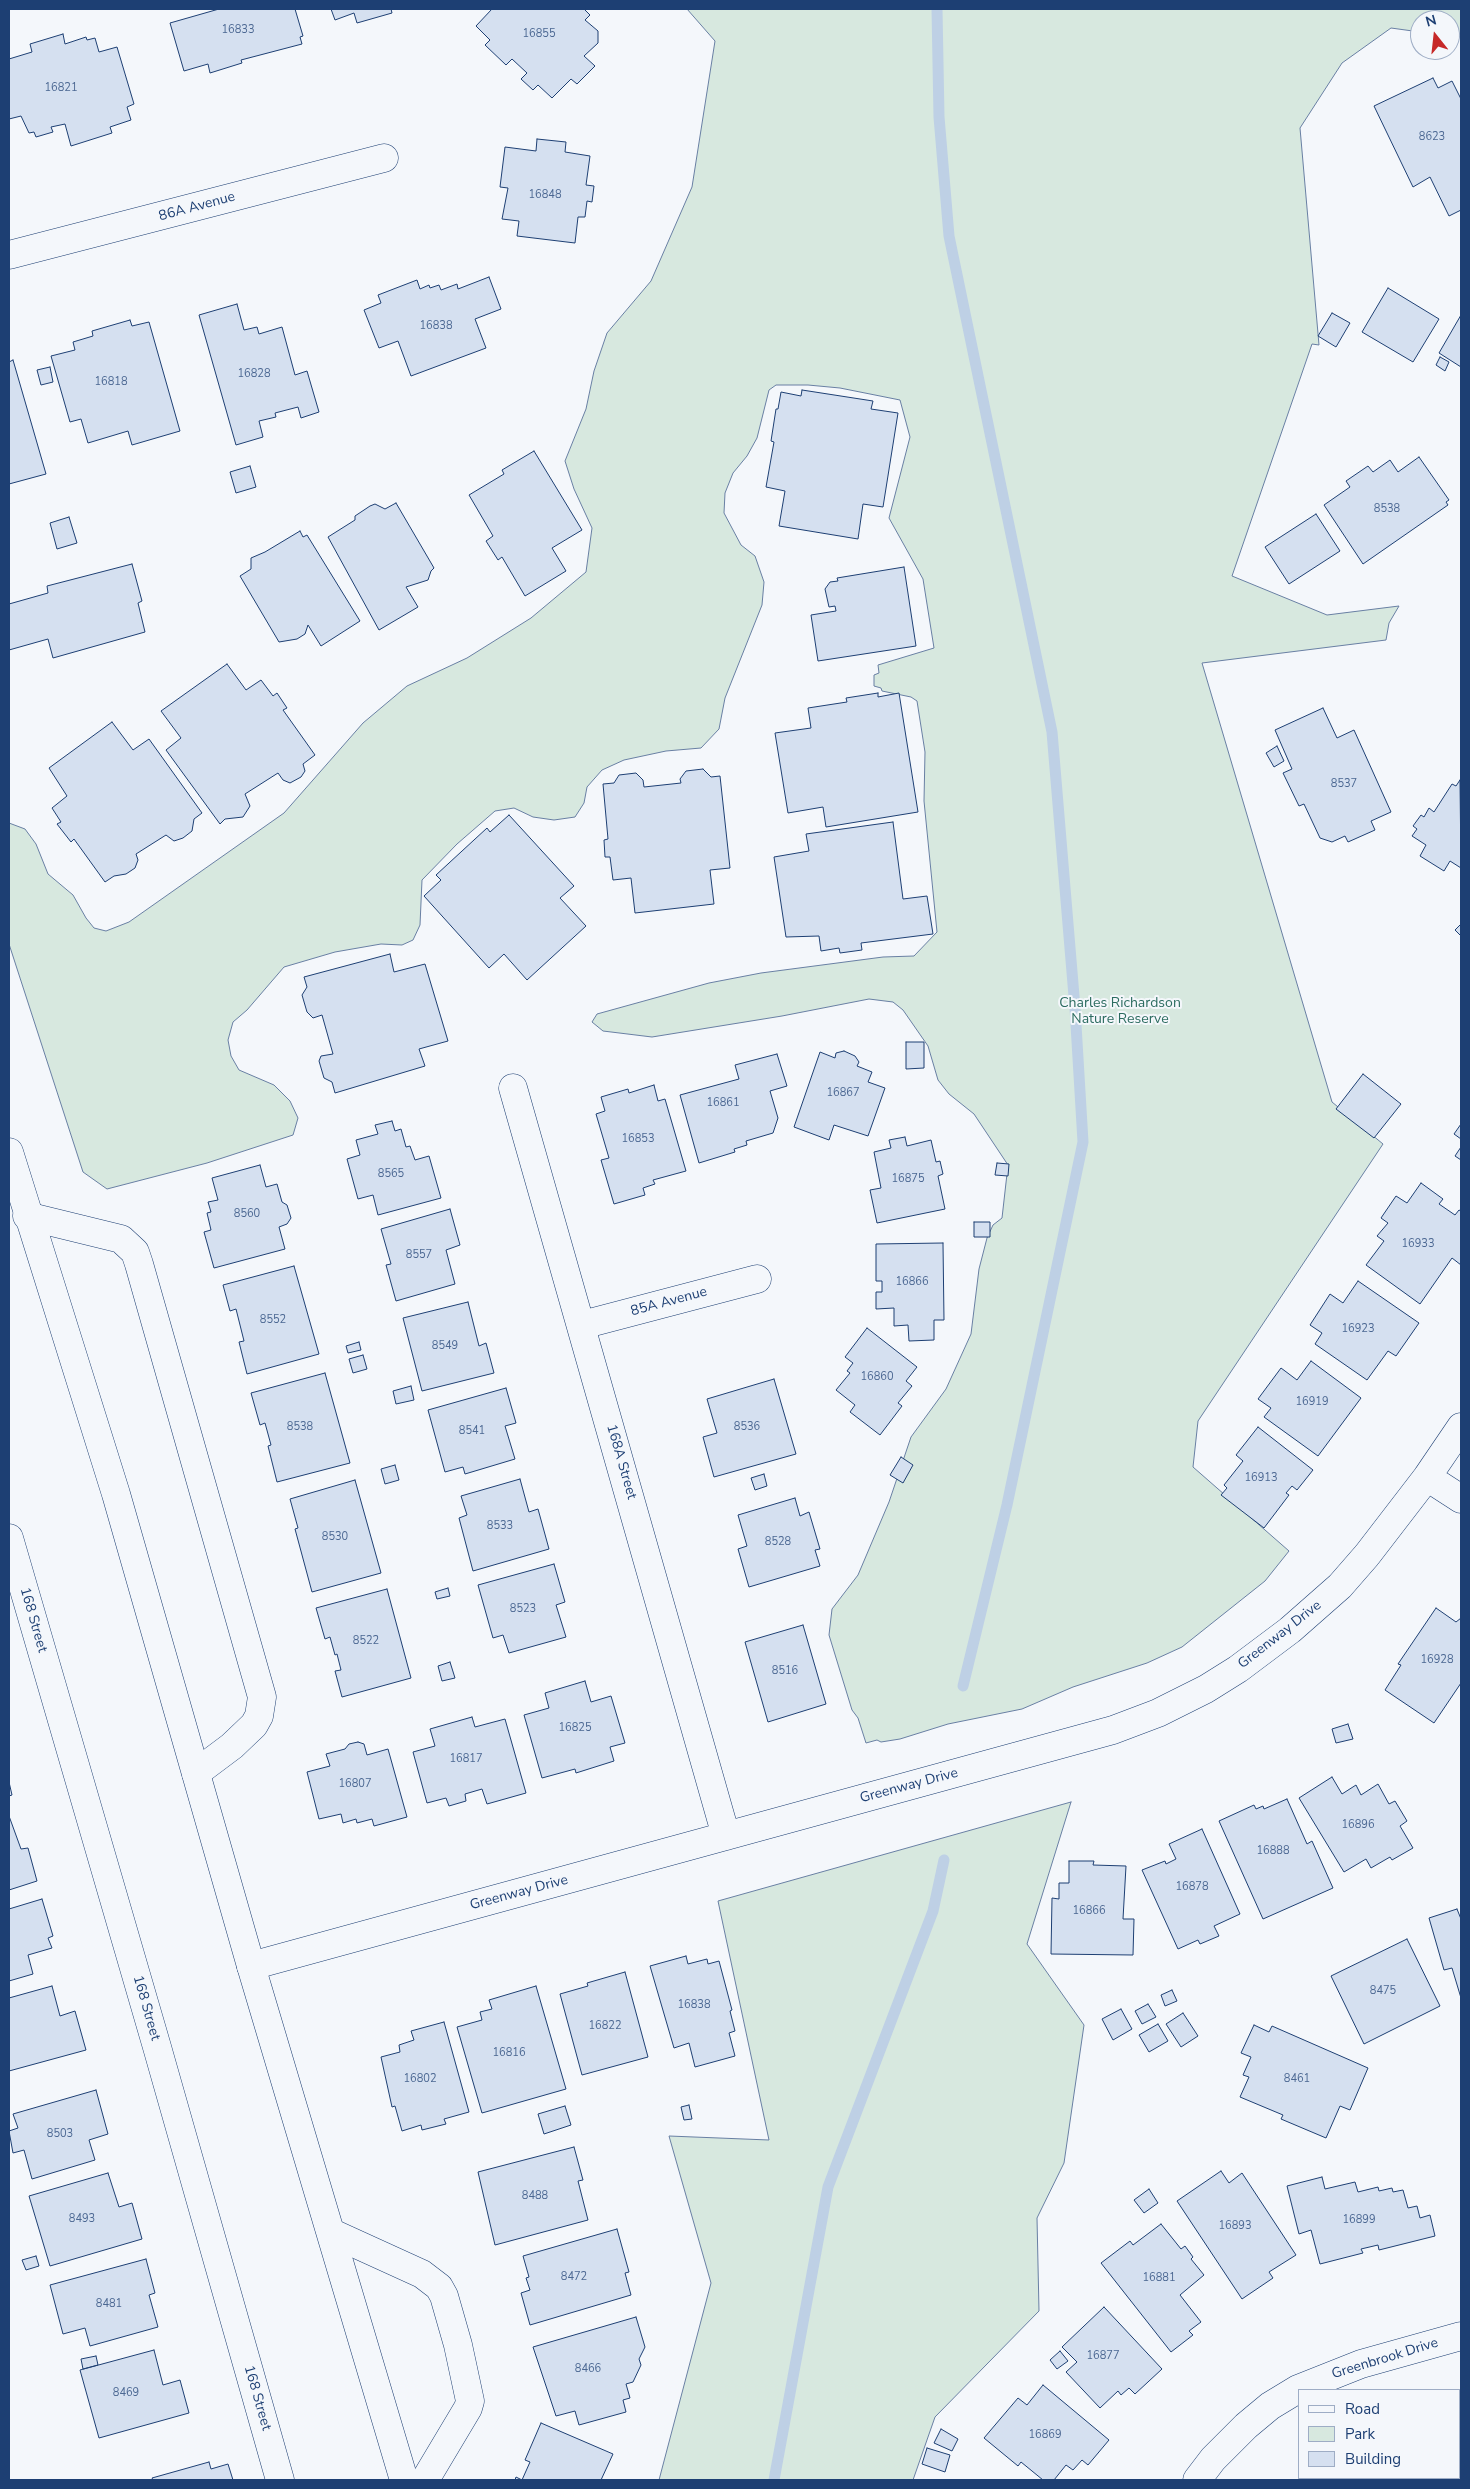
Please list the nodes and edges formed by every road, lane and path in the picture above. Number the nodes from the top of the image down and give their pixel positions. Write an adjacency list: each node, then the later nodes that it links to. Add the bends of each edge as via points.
1 (384, 158): 2 (street, 86A Avenue)
2 (9, 256)
3 (513, 1088): 7 (street, 168A Street)
4 (9, 1152): 5 (street)
5 (27, 1216): 12 (street, via 116,1494); 12 (street, via 122,1239 131,1247 139,1264 262,1697 254,1725)
6 (757, 1279): 7 (street, 85A Avenue)
7 (582, 1325): 13 (street, 168A Street)
8 (1461, 1427): 9 (street, Greenway Drive)
9 (1427, 1478): 10 (street); 13 (street, Greenway Drive, via 1340,1586 1264,1649 1190,1697 1113,1730)
10 (1461, 1499)
11 (9, 1538): 17 (street, 168 Street)
12 (196, 1773): 14 (street)
13 (726, 1836): 14 (street, Greenway Drive)
14 (251, 1966): 15 (street)
15 (332, 2233): 18 (street); 19 (street, via 422,2274 439,2287 444,2296 470,2401)
16 (1461, 2336): 20 (street, Greenbrook Drive, via 1361,2364 1298,2389 1246,2426)
17 (280, 2480)
18 (404, 2480)
19 (425, 2480)
20 (1197, 2480)

